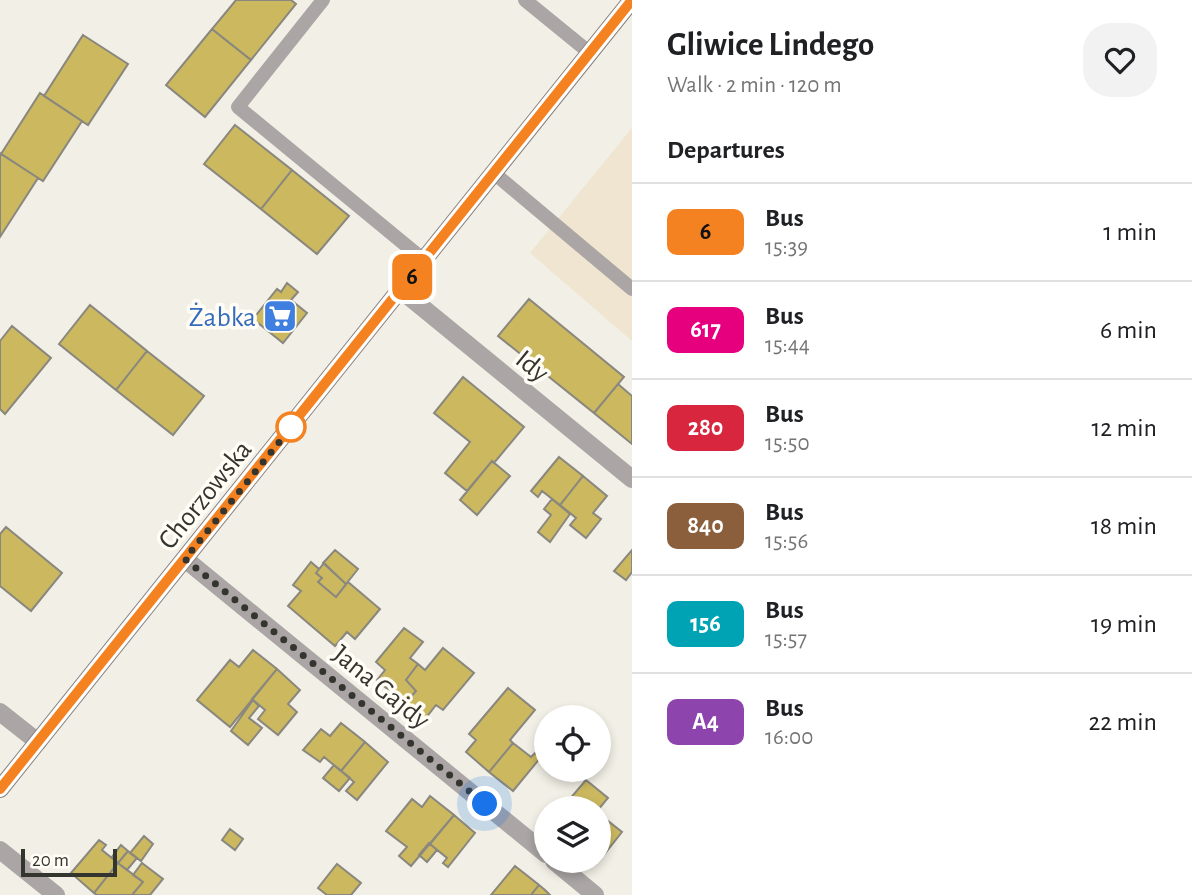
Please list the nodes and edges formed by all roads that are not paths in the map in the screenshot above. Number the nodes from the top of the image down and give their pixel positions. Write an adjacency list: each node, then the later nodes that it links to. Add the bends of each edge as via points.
1 (323, 0): 6 (lane, via 238,107)
2 (525, 0): 4 (lane)
3 (632, 1): 4 (main road, Chorzowska)
4 (590, 53): 5 (main road, Chorzowska)
5 (495, 174): 6 (main road, Chorzowska); 7 (lane)
6 (425, 261): 8 (main road, Chorzowska)
7 (632, 289)
8 (401, 290): 9 (street, Idy); 10 (main road, Chorzowska)
9 (632, 480)
10 (185, 559): 12 (main road, Chorzowska); 14 (street, Jana Gajdy)
11 (0, 712): 12 (street)
12 (38, 742): 13 (main road, Chorzowska)
13 (0, 789)
14 (534, 844)
15 (0, 850): 17 (street)
16 (569, 873): 18 (street)
17 (56, 895)
18 (596, 895)

